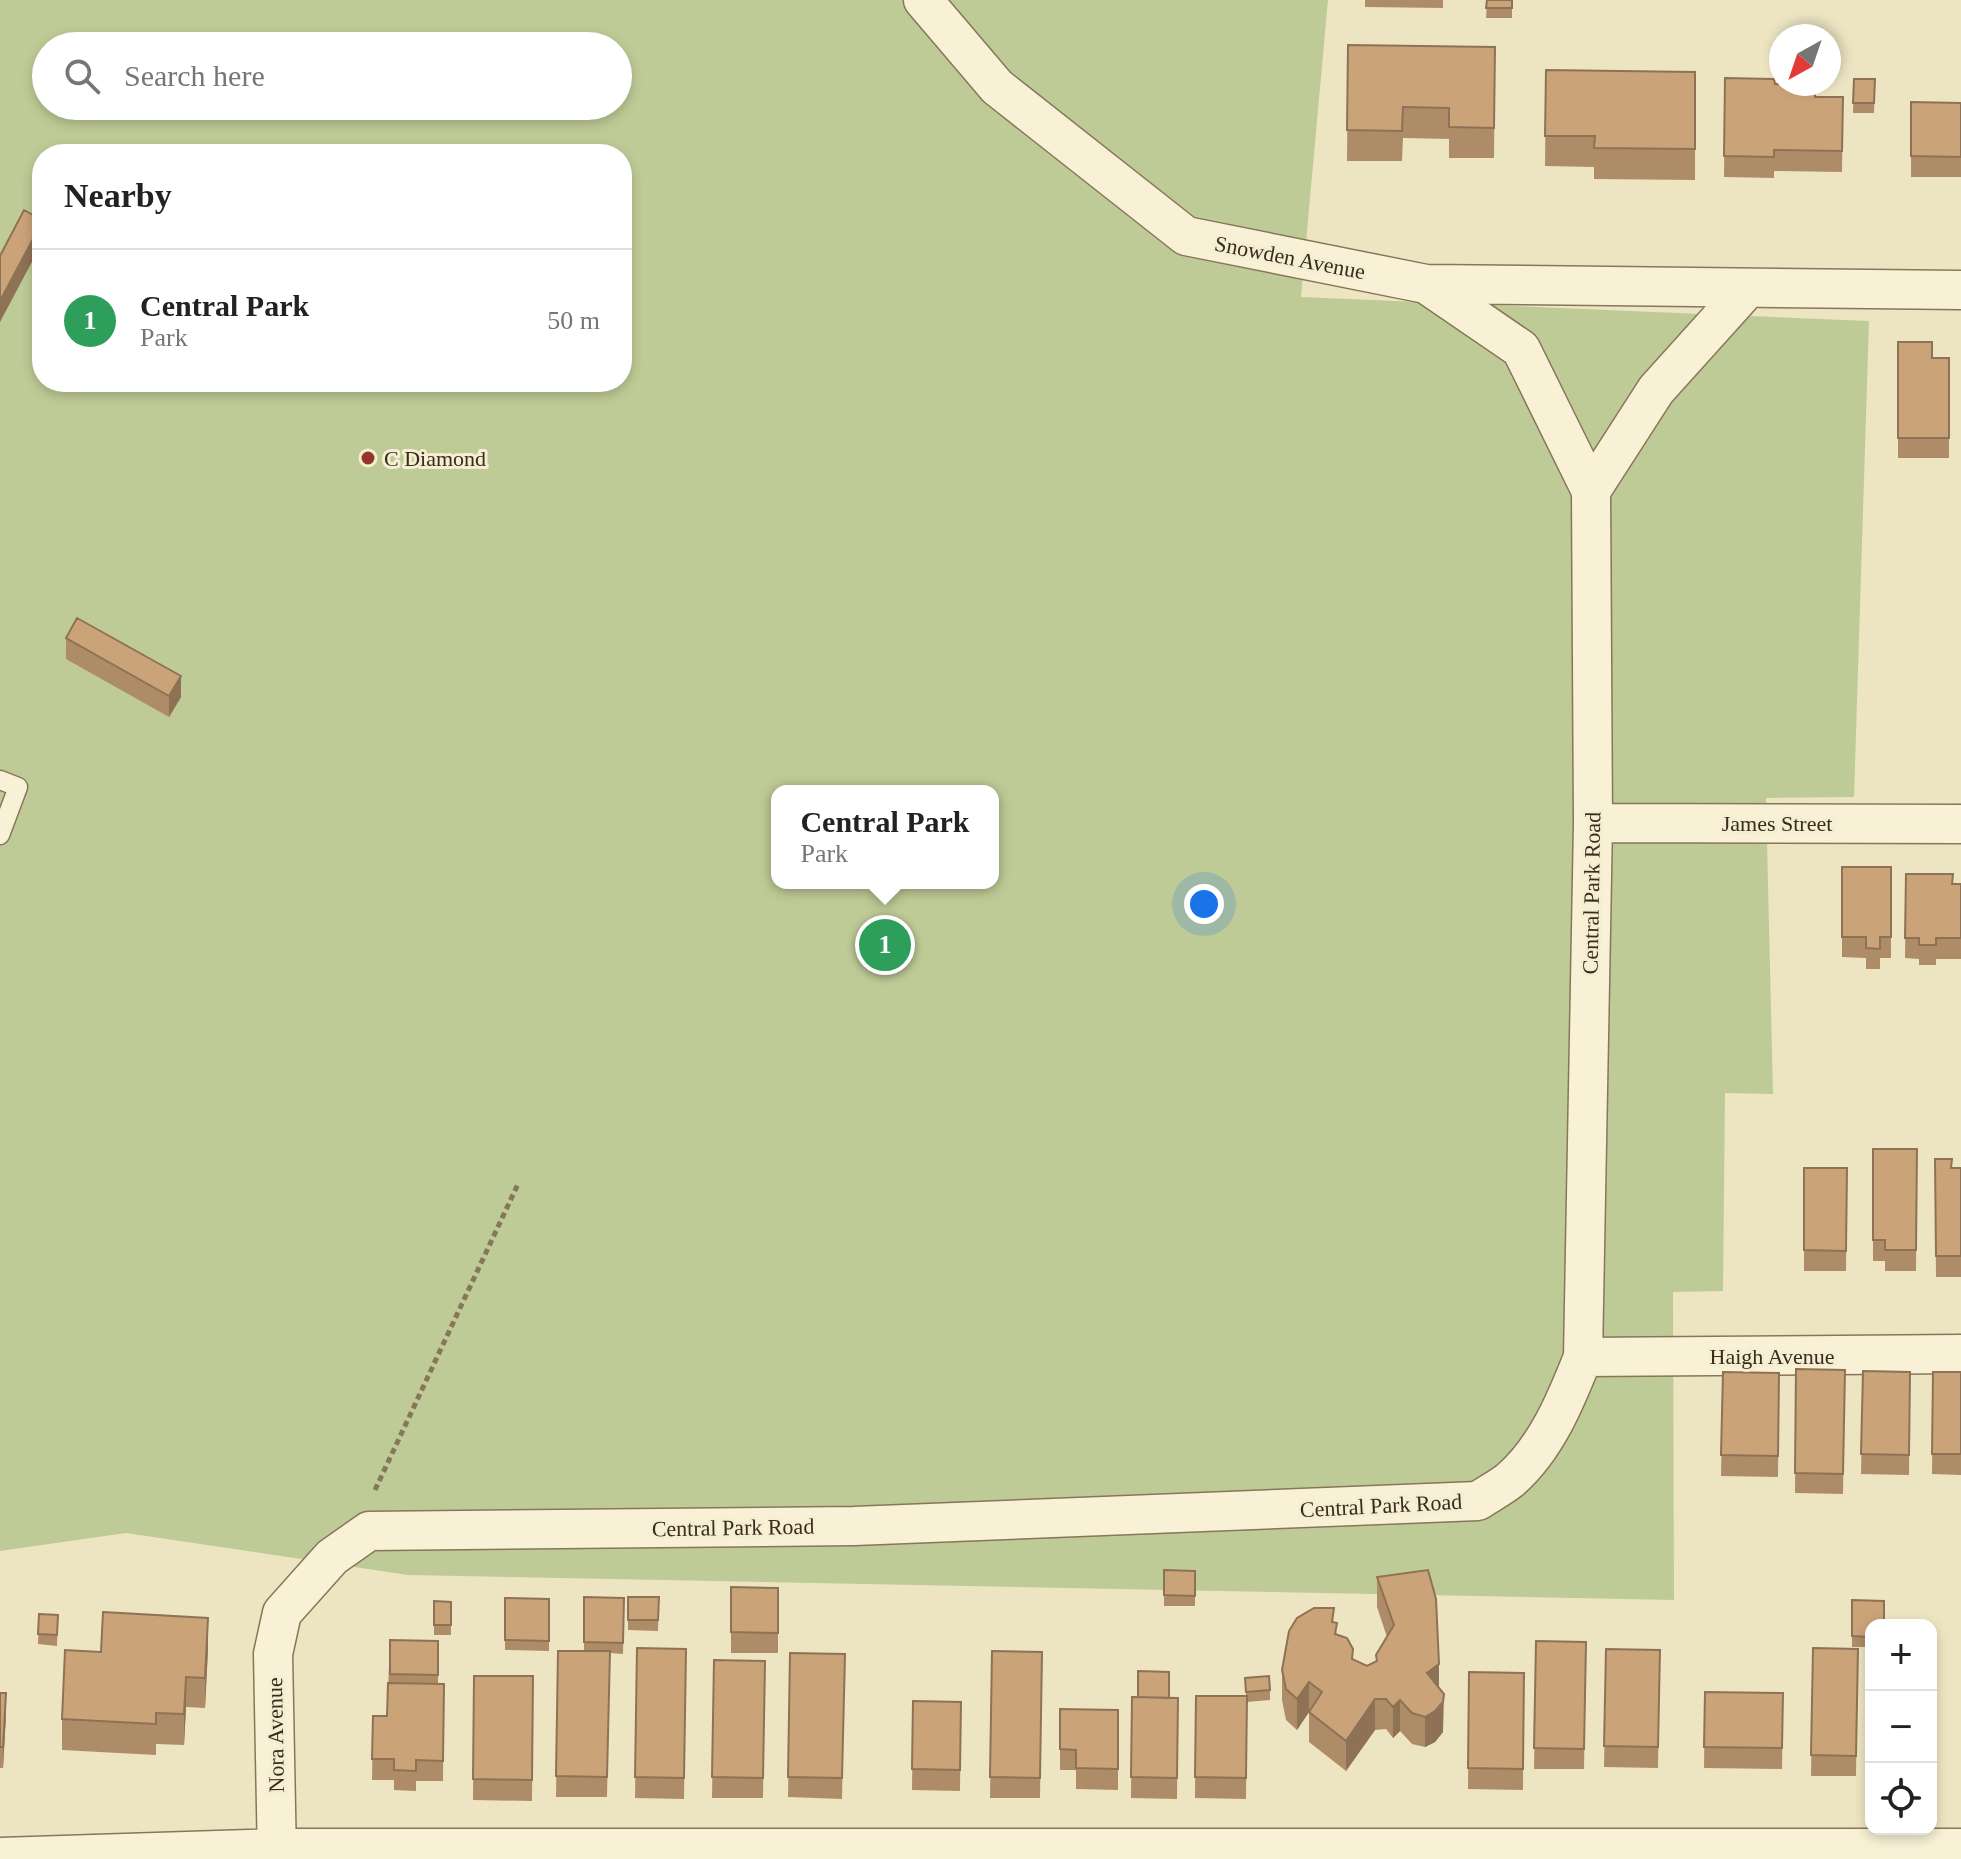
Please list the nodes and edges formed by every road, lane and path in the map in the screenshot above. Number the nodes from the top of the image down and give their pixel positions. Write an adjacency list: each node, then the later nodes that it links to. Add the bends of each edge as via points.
1 (923, 0): 2 (street, Snowden Avenue, via 997,87 1186,236)
2 (1426, 284): 3 (street, Snowden Avenue); 5 (street, Central Park Road, via 1521,349)
3 (1747, 289): 4 (street, Snowden Avenue); 5 (street, via 1656,390)
4 (1961, 290)
5 (1591, 491): 7 (street, Central Park Road)
6 (0, 780): 9 (lane, via 18,787)
7 (1593, 823): 8 (street, James Street); 12 (street, Central Park Road)
8 (1961, 824)
9 (0, 835)
10 (518, 1184): 13 (path)
11 (1961, 1354): 12 (street, Haigh Avenue)
12 (1583, 1357): 13 (street, Central Park Road, via 1565,1403 1541,1443 1511,1480 1478,1501 854,1526 369,1531)
13 (349, 1545): 14 (street, Central Park Road)
14 (282, 1613): 16 (street, Nora Avenue, via 273,1654)
15 (1961, 1848): 16 (street)
16 (277, 1854): 17 (street)
17 (0, 1857)

